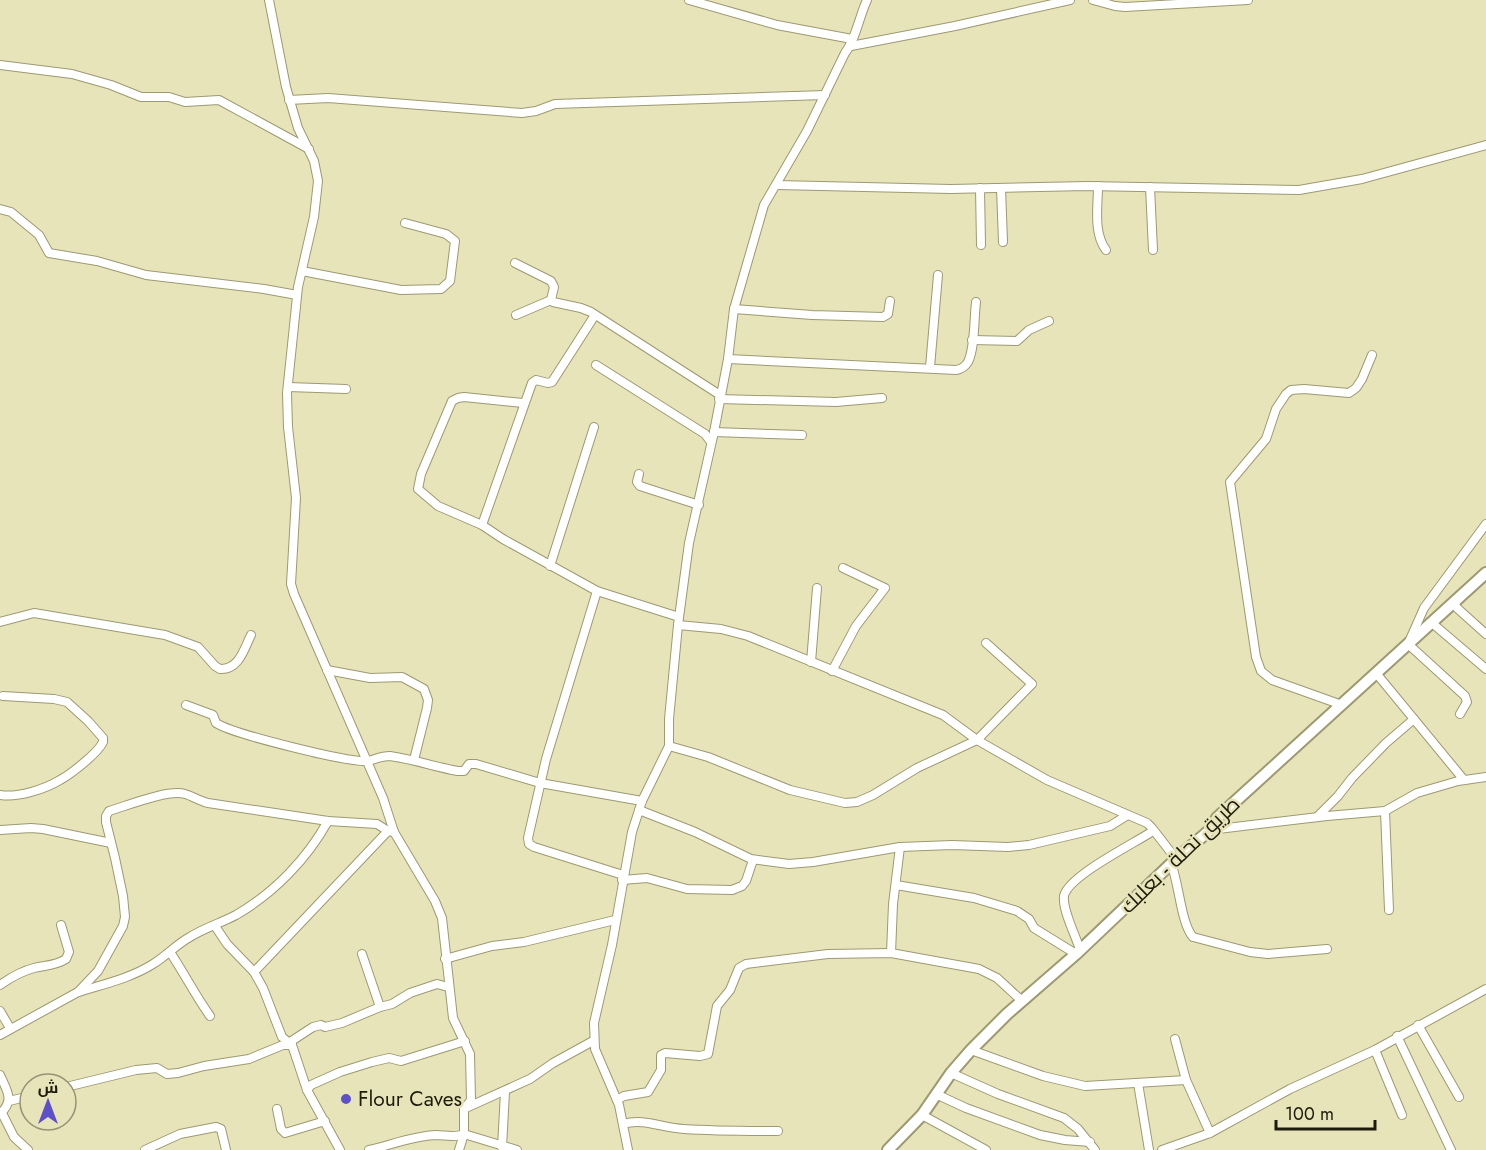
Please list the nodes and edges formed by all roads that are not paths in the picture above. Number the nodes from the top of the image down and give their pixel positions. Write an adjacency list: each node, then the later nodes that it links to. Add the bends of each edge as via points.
1 (269, 0): 10 (street)
2 (689, 0): 7 (street)
3 (867, 0): 7 (street)
4 (1070, 0): 7 (street, via 955,26)
5 (1093, 0): 6 (street, via 1125,7)
6 (1248, 0)
7 (852, 42): 9 (street)
8 (0, 65): 12 (street, via 72,74 141,97 169,97 185,102 219,100)
9 (825, 95): 10 (street, via 555,104 530,113 328,98); 13 (street)
10 (290, 100): 12 (street)
11 (1486, 145): 15 (street, via 1311,189)
12 (309, 149): 25 (street, via 318,181)
13 (777, 185): 16 (street); 31 (street, via 764,205)
14 (1098, 186): 15 (street); 17 (street); 22 (street, via 1100,239)
15 (1150, 187): 23 (street)
16 (980, 188): 17 (street); 21 (street)
17 (1001, 188): 20 (street)
18 (0, 209): 27 (street, via 11,212 39,235 49,253 146,275)
19 (405, 223): 25 (street, via 446,234 455,241 450,282 441,289 401,290)
20 (1003, 242)
21 (981, 245)
22 (1106, 250)
23 (1153, 250)
24 (515, 263): 28 (street, via 552,283)
25 (302, 271): 27 (street)
26 (938, 275): 39 (street)
27 (297, 295): 40 (street)
28 (551, 300): 32 (street); 33 (street)
29 (890, 301): 31 (street, via 888,314 883,317)
30 (976, 302): 35 (street)
31 (734, 309): 37 (street)
32 (516, 315)
33 (595, 315): 42 (street); 44 (street, via 552,382 533,381)
34 (1049, 321): 35 (street, via 1017,341)
35 (972, 340): 39 (street, via 969,360 963,369)
36 (1372, 355): 73 (street, via 1362,379 1349,393 1304,388 1286,394 1276,409 1266,439 1230,482 1261,670 1272,680)
37 (728, 358): 39 (street); 42 (street)
38 (596, 365): 48 (street, via 697,429)
39 (930, 367)
40 (288, 387): 41 (street); 68 (street, via 296,498 291,584)
41 (346, 389)
42 (720, 397): 43 (street, via 836,402); 46 (street)
43 (882, 398)
44 (523, 403): 52 (street); 52 (street, via 454,399 421,474 418,489 423,494 438,506)
45 (594, 427): 53 (street)
46 (714, 432): 47 (street); 48 (street)
47 (802, 435)
48 (711, 442): 50 (street)
49 (639, 474): 50 (street, via 640,486)
50 (699, 505): 59 (street, via 689,543)
51 (1486, 524): 65 (street, via 1424,608)
52 (482, 525): 53 (street)
53 (550, 566): 57 (street)
54 (843, 568): 69 (street, via 885,588 856,626)
55 (1486, 573): 58 (street, طريق نحلة - بعلبك)
56 (817, 588): 66 (street)
57 (597, 591): 59 (street); 82 (street)
58 (1454, 602): 61 (street, طريق نحلة - بعلبك); 62 (street)
59 (679, 621): 66 (street, via 734,632); 77 (street)
60 (0, 622): 63 (street, via 34,613 165,635 198,647 220,669 234,666)
61 (1432, 623): 65 (street, طريق نحلة - بعلبك); 67 (street)
62 (1486, 634)
63 (251, 635)
64 (986, 643): 76 (street, via 1032,684)
65 (1408, 644): 70 (street, طريق نحلة - بعلبك); 74 (street, via 1465,696 1467,702)
66 (811, 662): 69 (street)
67 (1486, 669)
68 (327, 670): 78 (street, via 370,678 402,677 424,689 428,708); 79 (street)
69 (832, 671): 76 (street, via 943,715)
70 (1376, 673): 73 (street, طريق نحلة - بعلبك); 75 (street)
71 (3, 696): 83 (street, via 67,702 103,742 60,780 33,791)
72 (186, 705): 79 (street, via 213,715 218,725 270,742)
73 (1342, 705): 91 (street, طريق نحلة - بعلبك, via 1217,818)
74 (1460, 714)
75 (1414, 719): 81 (street); 88 (street, via 1386,743)
76 (977, 740): 77 (street, via 917,768 865,800 845,803 790,790); 87 (street, via 1047,780)
77 (669, 746): 84 (street)
78 (414, 760): 79 (street, via 388,756); 82 (street, via 458,771 476,764)
79 (368, 761): 92 (street)
80 (1486, 777): 81 (street)
81 (1464, 780): 86 (street, via 1417,793)
82 (540, 783): 84 (street); 98 (street, via 529,844)
83 (0, 795)
84 (642, 801): 85 (street)
85 (639, 810): 96 (street); 98 (street)
86 (1384, 811): 88 (street); 100 (street)
87 (1126, 816): 93 (street, via 1147,823); 95 (street, via 1110,826 1029,845)
88 (1317, 817): 91 (street)
89 (328, 821): 92 (street, via 377,824); 94 (street, via 208,803 185,794 152,797 110,811 106,822); 103 (street, via 316,843 282,880)
90 (0, 830): 94 (street, via 43,829)
91 (1210, 830): 97 (street, طريق نحلة - بعلبك)
92 (391, 831): 109 (street, via 438,908); 110 (street)
93 (1153, 831): 97 (street); 107 (street, via 1111,855 1068,889 1064,902)
94 (111, 843): 114 (street, via 125,917 98,971)
95 (900, 847): 96 (street, via 813,862); 99 (street)
96 (753, 860): 98 (street, via 746,881 732,890 687,889 647,878)
97 (1174, 861): 104 (street, via 1186,927 1193,938 1268,954); 107 (street, طريق نحلة - بعلبك)
98 (622, 877): 101 (street)
99 (896, 885): 106 (street); 107 (street, via 974,898 1017,910 1034,928)
100 (1389, 910)
101 (615, 921): 109 (street); 125 (street)
102 (61, 925): 111 (street, via 69,952 66,959 33,968)
103 (214, 926): 105 (street); 110 (street)
104 (1327, 949)
105 (170, 952): 114 (street, via 124,978); 118 (street)
106 (891, 952): 115 (street, via 979,969 997,978); 139 (street, via 828,954 743,965 717,1006 708,1054 661,1055 661,1070 648,1092)
107 (1078, 952): 115 (street, طريق نحلة - بعلبك)
108 (362, 954): 116 (street)
109 (445, 959): 112 (street)
110 (254, 972): 126 (street, via 282,1037)
111 (0, 985)
112 (448, 987): 116 (street, via 437,984); 124 (street, via 453,1018)
113 (1486, 989): 119 (street)
114 (78, 992): 120 (street)
115 (1022, 1001): 127 (street, طريق نحلة - بعلبك)
116 (380, 1007): 126 (street, via 342,1023 313,1027)
117 (0, 1011): 120 (street)
118 (210, 1017)
119 (1418, 1025): 122 (street); 137 (street)
120 (10, 1028): 121 (street)
121 (0, 1035)
122 (1397, 1036): 128 (street); 167 (street)
123 (1175, 1039): 131 (street)
124 (465, 1041): 134 (street, via 401,1061 389,1058 372,1062 340,1072); 142 (street, via 470,1054 471,1100)
125 (593, 1041): 135 (street); 139 (street)
126 (291, 1044): 133 (street, via 249,1059 178,1073 167,1074 157,1068 136,1070); 134 (street)
127 (971, 1050): 129 (street, طريق نحلة - بعلبك); 132 (street, via 1062,1082 1085,1086)
128 (1375, 1050): 145 (street); 149 (street, via 1290,1089)
129 (951, 1073): 136 (street, طريق نحلة - بعلبك); 151 (street, via 1064,1118)
130 (0, 1075): 140 (street)
131 (1186, 1080): 132 (street); 149 (street)
132 (1138, 1083): 165 (street)
133 (78, 1084)
134 (307, 1089): 146 (street)
135 (505, 1092): 142 (street); 152 (street)
136 (938, 1095): 144 (street, طريق نحلة - بعلبك); 151 (street, via 1040,1135)
137 (1459, 1097)
138 (18, 1099): 140 (street)
139 (617, 1100): 147 (street)
140 (9, 1101): 143 (street)
141 (277, 1109): 146 (street, via 285,1133)
142 (464, 1109): 150 (street)
143 (1, 1113): 154 (street, via 14,1137)
144 (922, 1115): 153 (street); 162 (street, طريق نحلة - بعلبك)
145 (1402, 1115)
146 (325, 1121): 157 (street)
147 (623, 1124): 148 (street, via 644,1121 683,1129); 161 (street)
148 (778, 1131)
149 (1210, 1133): 166 (street)
150 (464, 1134): 152 (street); 158 (street, via 420,1136); 159 (street)
151 (1090, 1142): 164 (street)
152 (502, 1148): 160 (street)
153 (977, 1148): 163 (street)
154 (28, 1150)
155 (146, 1150): 156 (street, via 180,1134 216,1127 221,1129)
156 (226, 1150)
157 (340, 1150)
158 (369, 1150)
159 (459, 1150)
160 (517, 1150)
161 (628, 1150)
162 (888, 1150)
163 (986, 1150)
164 (1095, 1150)
165 (1149, 1150)
166 (1162, 1150)
167 (1452, 1150)

